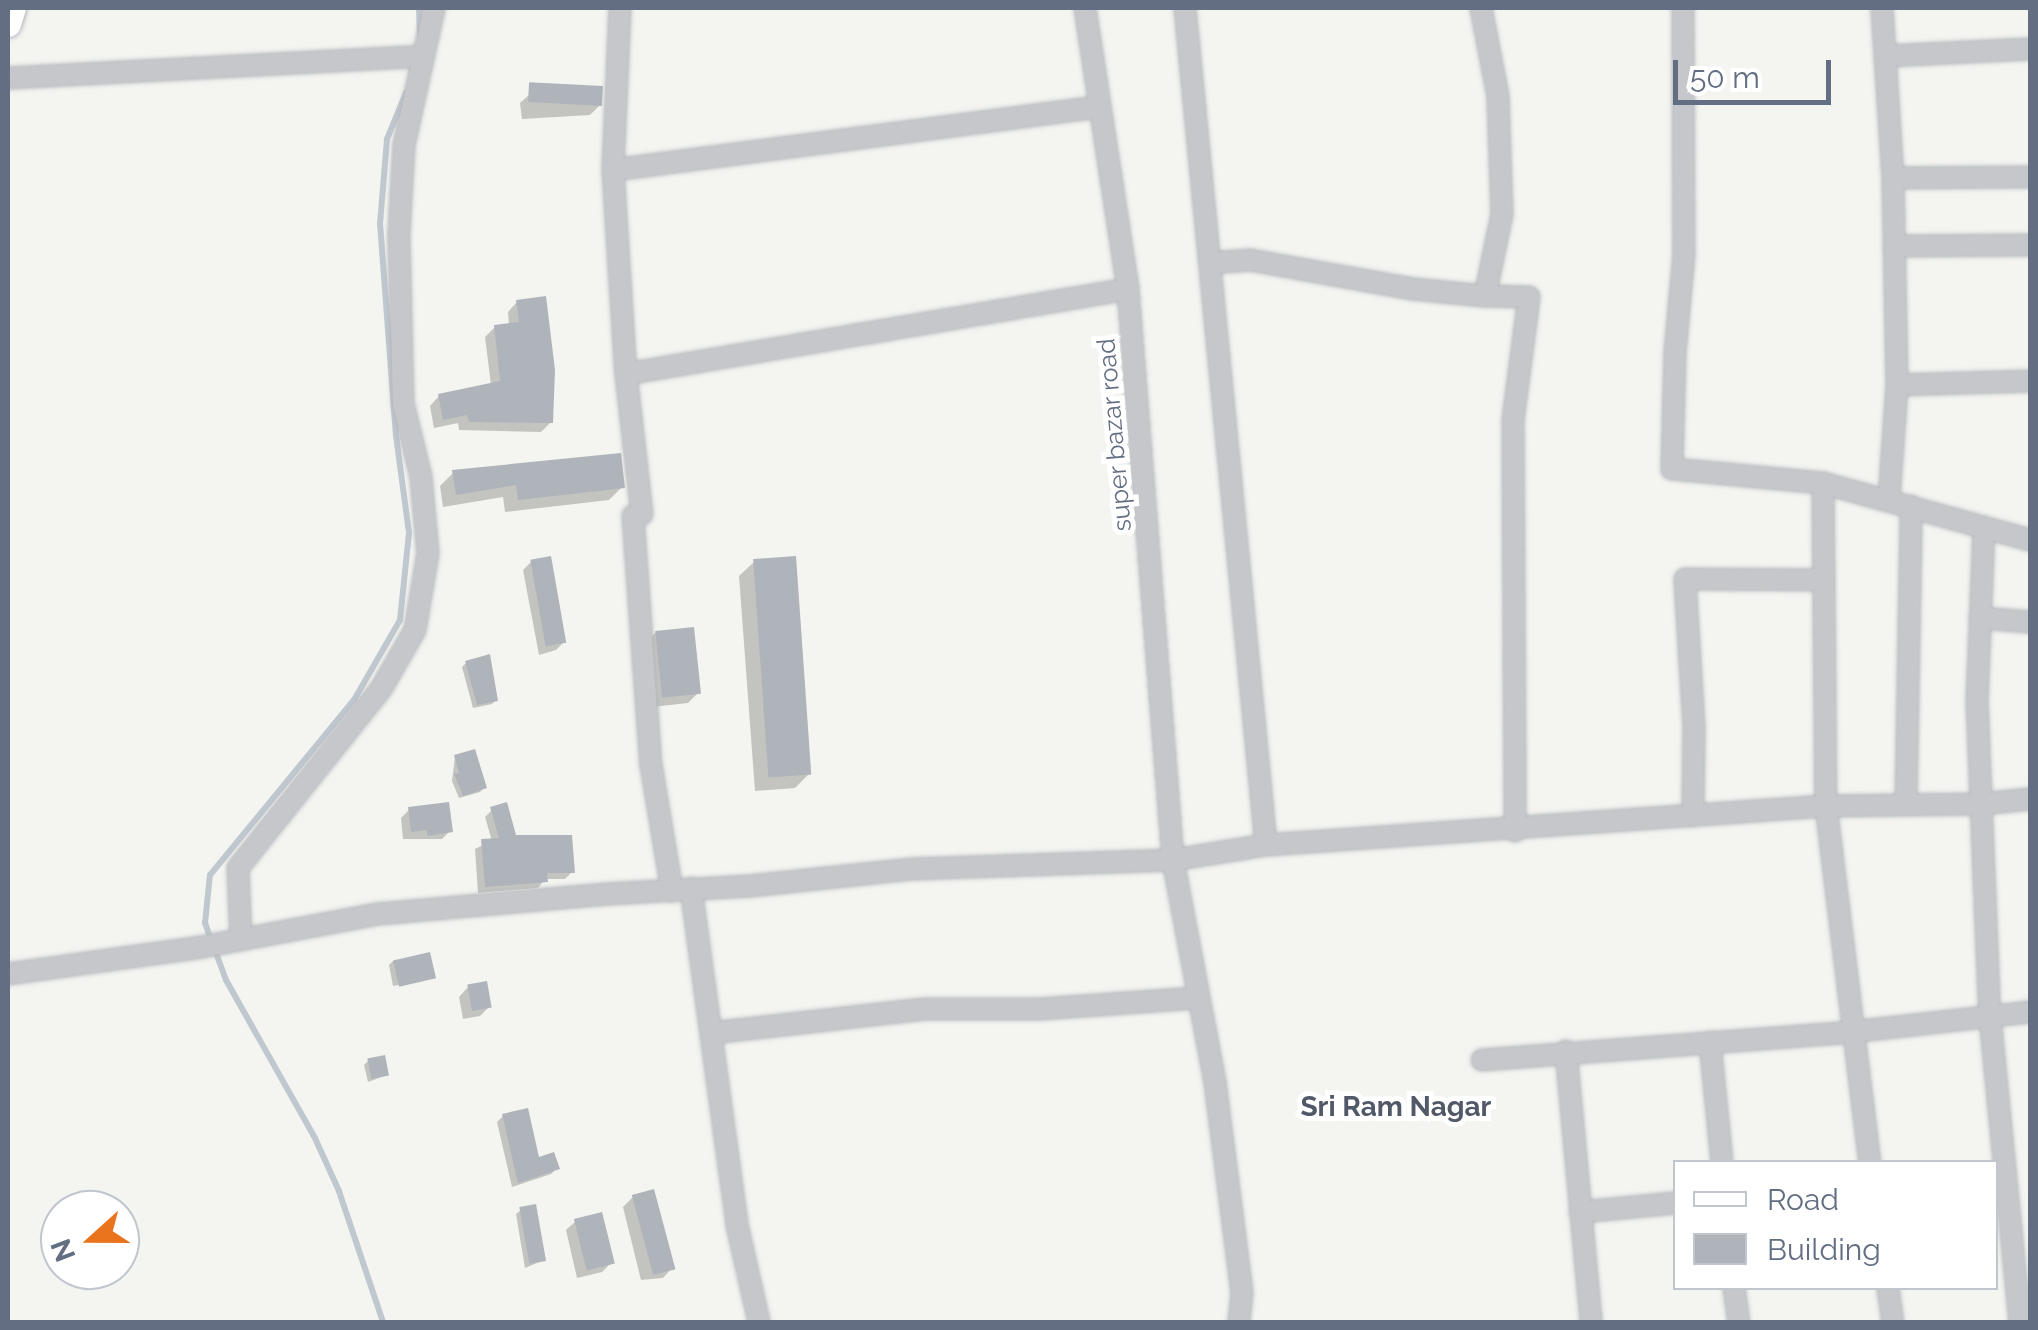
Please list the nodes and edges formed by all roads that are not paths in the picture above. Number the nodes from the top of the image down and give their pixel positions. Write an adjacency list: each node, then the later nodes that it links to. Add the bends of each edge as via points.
1 (13, 8): 9 (main road)
2 (434, 8): 11 (street)
3 (620, 8): 15 (street)
4 (1085, 8): 14 (street, super bazar road)
5 (1186, 8): 20 (street)
6 (1481, 8): 22 (street, via 1498,96 1502,214)
7 (1683, 8): 26 (street, via 1684,254 1672,469)
8 (1882, 8): 12 (street)
9 (8, 24)
10 (2030, 49): 12 (street)
11 (423, 56): 13 (street); 43 (street, via 404,145 399,234 402,403 421,477 428,553 414,630 381,689 238,868)
12 (1885, 56): 16 (street)
13 (8, 78)
14 (1098, 107): 15 (street); 21 (street, super bazar road)
15 (613, 170): 23 (street)
16 (1893, 178): 17 (street); 19 (street)
17 (2030, 178)
18 (2030, 245): 19 (street)
19 (1894, 246): 25 (street)
20 (1210, 264): 22 (street, via 1250,260); 40 (street)
21 (1128, 289): 23 (street); 41 (street, super bazar road)
22 (1485, 296): 39 (street, via 1529,297 1512,420)
23 (626, 374): 42 (street, via 642,514 633,516 651,765)
24 (2030, 381): 25 (street)
25 (1897, 385): 27 (street)
26 (1824, 483): 27 (street); 31 (street)
27 (1889, 500): 28 (street)
28 (1911, 506): 29 (street); 35 (street)
29 (1984, 528): 30 (street); 32 (street)
30 (2030, 540)
31 (1824, 580): 37 (street); 38 (street, via 1685,579)
32 (1980, 618): 33 (street); 36 (street)
33 (2030, 622)
34 (2030, 799): 36 (street)
35 (1906, 804): 36 (street); 37 (street)
36 (1982, 804): 47 (street)
37 (1826, 806): 38 (street); 48 (street)
38 (1693, 816): 39 (street)
39 (1515, 831): 40 (street)
40 (1266, 845): 41 (street)
41 (1173, 860): 42 (street, via 913,869); 45 (street, super bazar road)
42 (682, 890): 43 (street, via 378,914); 49 (street)
43 (222, 943): 44 (street)
44 (8, 974)
45 (1198, 998): 49 (street, via 925,1009); 61 (street, super bazar road, via 1240,1275)
46 (2030, 1012): 47 (street)
47 (1990, 1017): 48 (street); 57 (street)
48 (1851, 1032): 50 (street); 54 (street)
49 (711, 1033): 60 (street, via 737,1225)
50 (1710, 1042): 51 (street); 53 (street)
51 (1566, 1051): 52 (street); 56 (street)
52 (1482, 1060)
53 (1722, 1160)
54 (1870, 1160)
55 (1673, 1203): 56 (street)
56 (1580, 1212): 62 (street)
57 (2021, 1223): 65 (street)
58 (1734, 1290): 63 (street)
59 (1888, 1290): 64 (street)
60 (759, 1322)
61 (1239, 1322)
62 (1591, 1322)
63 (1739, 1322)
64 (1893, 1322)
65 (2020, 1322)

